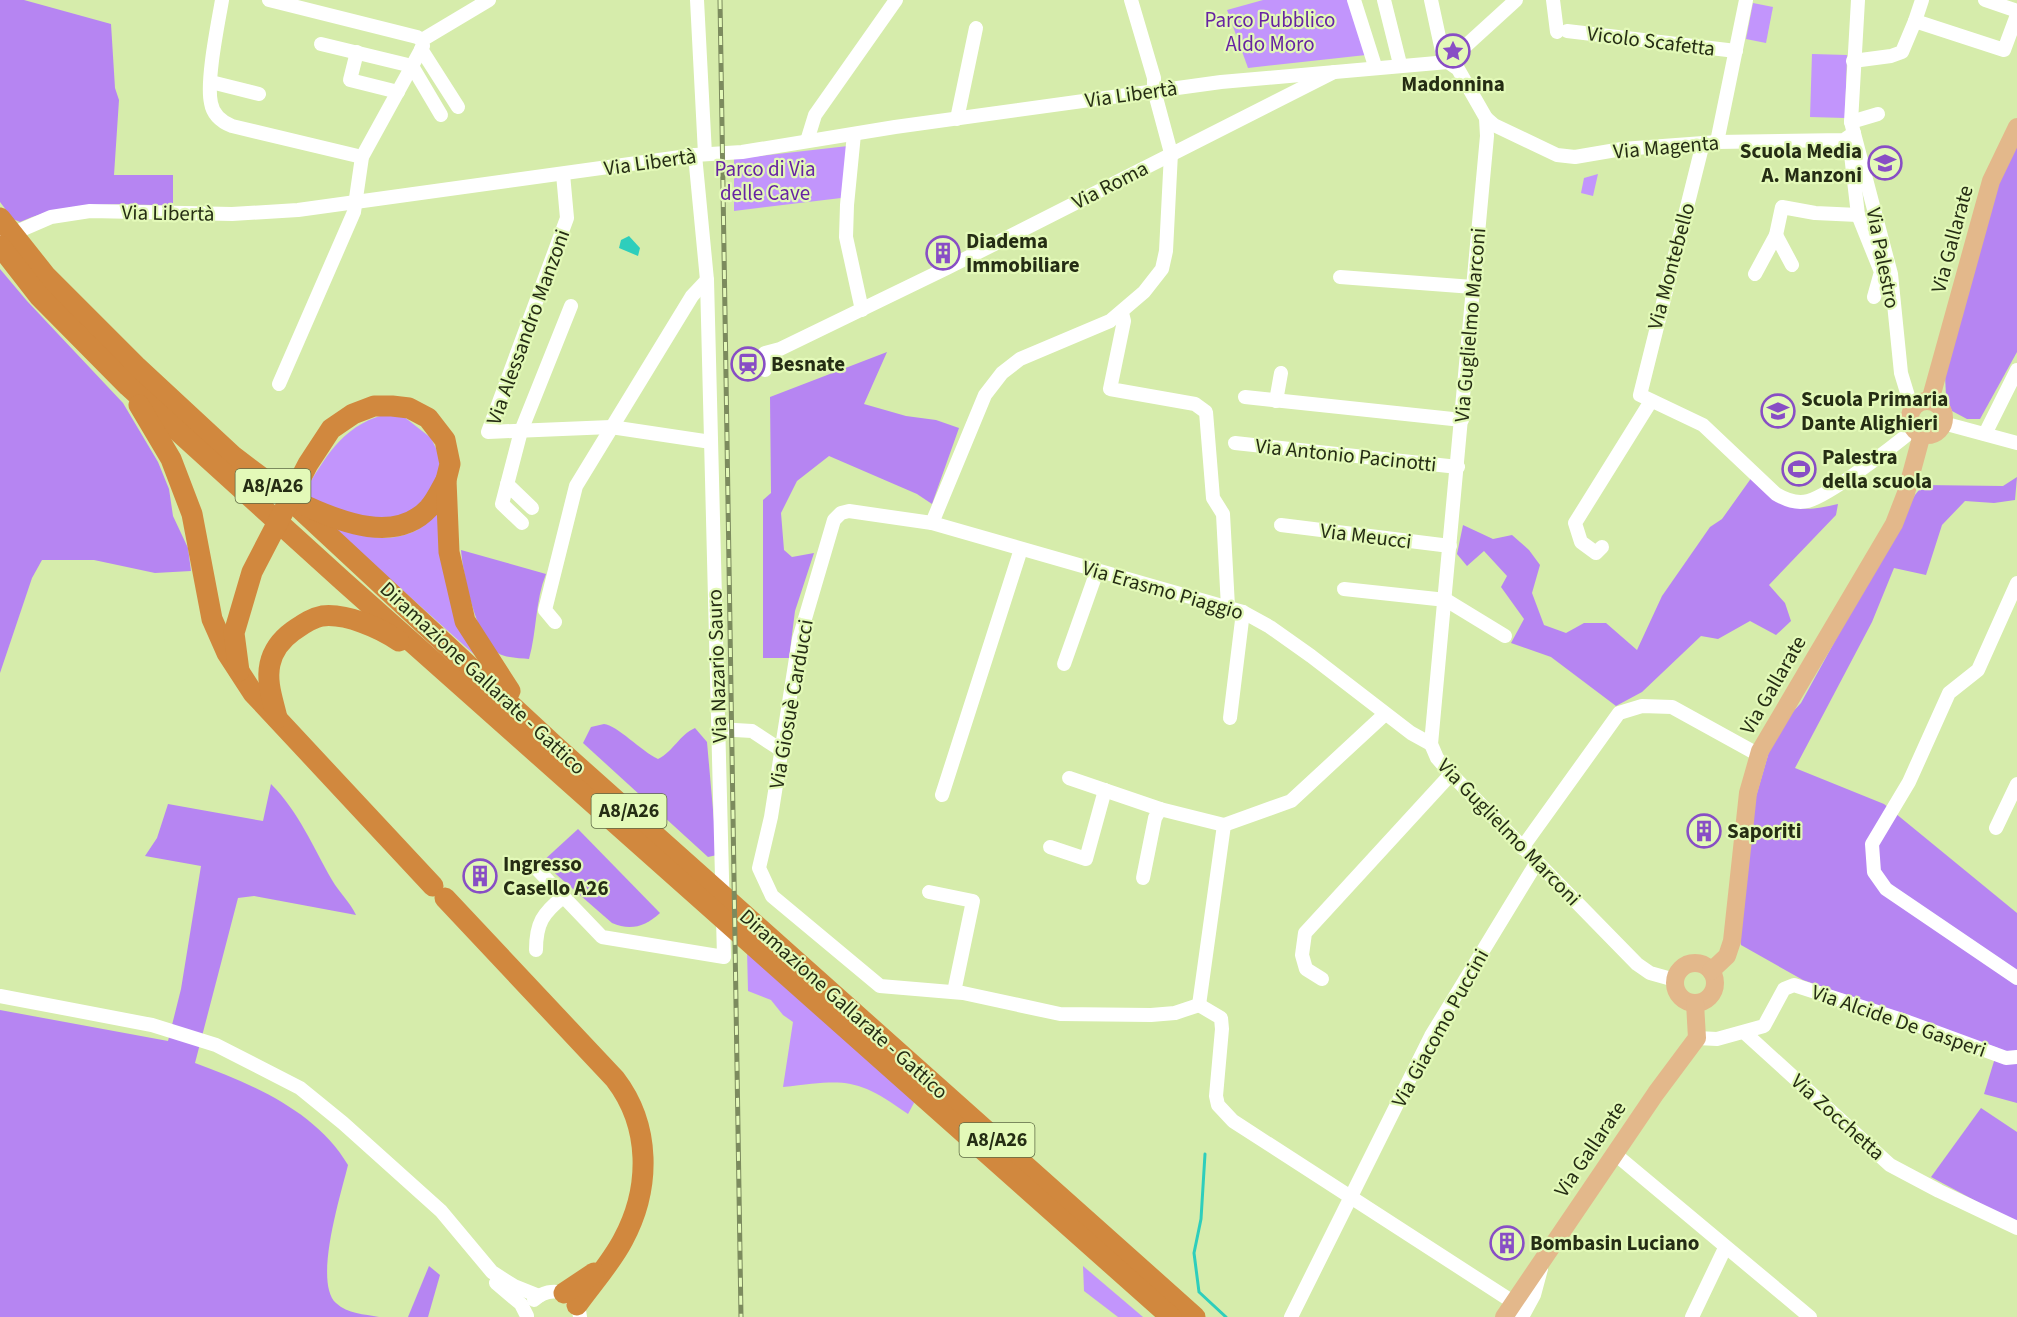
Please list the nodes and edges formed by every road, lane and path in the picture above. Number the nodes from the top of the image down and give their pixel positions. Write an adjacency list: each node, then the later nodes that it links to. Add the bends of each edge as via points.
1 (269, 0): 21 (street, via 417,37)
2 (489, 0): 16 (street)
3 (697, 0): 46 (street, Via Nazario Sauro)
4 (896, 0): 42 (street, via 814,115)
5 (1131, 0): 31 (street)
6 (1354, 0): 28 (street)
7 (1384, 0): 26 (street)
8 (1431, 0): 25 (street)
9 (1516, 0): 25 (street)
10 (1553, 0): 22 (street, Vicolo Scafetta, via 1562,31)
11 (1746, 0): 22 (street)
12 (1858, 0): 24 (street, Via Palestro)
13 (1922, 0): 18 (street)
14 (1986, 0): 17 (street)
15 (218, 1): 30 (street)
16 (469, 5): 21 (street)
17 (2017, 13): 18 (street, via 2004,50)
18 (1915, 21): 24 (street, via 1902,52)
19 (976, 28): 38 (street)
20 (321, 44): 23 (street)
21 (422, 45): 27 (street); 34 (street)
22 (1736, 51): 43 (street)
23 (357, 52): 27 (street); 32 (street, via 350,80)
24 (1853, 61): 40 (street, Via Palestro)
25 (1448, 62): 26 (street, Via Libertà); 37 (street, via 1458,69)
26 (1400, 64): 28 (street, Via Libertà)
27 (412, 66): 32 (street); 36 (street)
28 (1375, 66): 29 (street, Via Libertà)
29 (1338, 69): 31 (street, Via Libertà); 45 (street, Via Roma)
30 (211, 82): 33 (street); 47 (street, via 211,103 222,122)
31 (1154, 90): 38 (street, Via Libertà); 45 (street)
32 (398, 92): 47 (street)
33 (259, 94)
34 (458, 107)
35 (1878, 114): 40 (street, Via Magenta)
36 (441, 115)
37 (1486, 118): 44 (street, Via Magenta, via 1557,155 1575,157); 59 (street, Via Guglielmo Marconi)
38 (957, 119): 41 (street, Via Libertà)
39 (2017, 128): 72 (main road, Via Gallarate, via 1991,181)
40 (1853, 131): 43 (street, Via Magenta, via 1844,140); 50 (street, via 1850,143); 73 (street, Via Palestro, via 1891,274 1901,373)
41 (854, 134): 42 (street, Via Libertà); 62 (street, via 846,237)
42 (807, 141): 46 (street, Via Libertà)
43 (1717, 142): 44 (street, Via Magenta)
44 (1703, 143): 71 (street, Via Montebello, via 1639,389 1640,395)
45 (1172, 153): 62 (street, Via Roma); 63 (street, via 1165,261 1156,279)
46 (704, 154): 48 (street, Via Libertà); 58 (street, Via Nazario Sauro)
47 (362, 157): 49 (street)
48 (563, 174): 49 (street, Via Libertà); 77 (street, Via Alessandro Manzoni, via 567,218 488,432)
49 (356, 201): 53 (street, Via Libertà, via 268,213 90,211 60,215); 67 (street)
50 (1858, 215): 52 (street, via 1782,207); 60 (street, via 1881,272)
51 (0, 218): 86 (highway, Diramazione Gallarate - Gattico / A8/A26, via 46,276 136,366 233,456)
52 (1776, 236): 55 (street); 56 (street)
53 (0, 239)
54 (0, 246): 68 (highway, Diramazione Gallarate - Gattico / A8/A26, via 39,296)
55 (1792, 264)
56 (1755, 274)
57 (1340, 277): 59 (street)
58 (707, 280): 76 (street, via 692,296); 80 (street, Via Nazario Sauro)
59 (1473, 287): 74 (street, Via Guglielmo Marconi)
60 (1874, 297)
61 (571, 306): 77 (street)
62 (862, 310): 64 (street, Via Roma, via 765,353)
63 (1122, 313): 89 (street, via 1020,359 1002,373 986,395); 98 (street, via 1124,321 1110,388 1195,404 1206,412 1213,498 1223,514)
64 (765, 370)
65 (2017, 370): 79 (street)
66 (1281, 373): 70 (street)
67 (279, 384)
68 (128, 386): 103 (highway, via 171,459 192,514 212,619); 110 (highway, Diramazione Gallarate - Gattico / A8/A26, via 343,581)
69 (1245, 397): 70 (street)
70 (1276, 401): 74 (street)
71 (1651, 401): 78 (street, via 1703,425 1776,494 1800,502 1819,496); 92 (street, via 1575,522 1581,542 1596,553)
72 (1930, 401): 73 (main road, via 1920,402); 75 (main road, via 1940,407)
73 (1912, 409): 78 (main road, via 1910,420)
74 (1462, 420): 83 (street, Via Guglielmo Marconi)
75 (1943, 423): 78 (main road, via 1937,432); 79 (street)
76 (611, 427): 77 (street, Via Alessandro Manzoni); 80 (street, Via Alessandro Manzoni); 100 (street, via 576,486 566,517 545,610)
77 (521, 431): 85 (street)
78 (1918, 432): 111 (main road, Via Gallarate, via 1906,493 1894,524)
79 (1985, 434): 82 (street)
80 (711, 442): 107 (street, Via Nazario Sauro)
81 (1235, 443): 83 (street, Via Antonio Pacinotti)
82 (2017, 443)
83 (1458, 467): 91 (street, Via Guglielmo Marconi)
84 (446, 480): 86 (highway, via 428,509 403,524 386,526 371,527 336,519); 103 (highway, via 450,464 445,440 428,418 409,408 374,406 331,429 308,464 252,572 234,633); 110 (highway, via 448,552 465,621)
85 (507, 484): 87 (street); 88 (street, via 502,504)
86 (285, 495): 110 (highway, Diramazione Gallarate - Gattico / A8/A26)
87 (532, 508)
88 (522, 523)
89 (932, 523): 93 (street, Via Erasmo Piaggio); 109 (street, Via Giosuè Carducci, via 849,511 834,520 799,639)
90 (1281, 525): 91 (street, Via Meucci)
91 (1450, 546): 97 (street, Via Guglielmo Marconi)
92 (1602, 547)
93 (1021, 549): 94 (street, Via Erasmo Piaggio); 116 (street)
94 (1097, 571): 98 (street, Via Erasmo Piaggio); 102 (street)
95 (2017, 584): 130 (street, via 1978,670 1949,693 1909,782 1872,844 1871,858 1874,872 1886,889)
96 (1344, 589): 97 (street)
97 (1446, 600): 101 (street); 108 (street, Via Guglielmo Marconi)
98 (1228, 607): 99 (street, Via Erasmo Piaggio)
99 (1243, 612): 104 (street, Via Erasmo Piaggio, via 1287,639); 105 (street)
100 (555, 622)
101 (1505, 636)
102 (1064, 664)
103 (239, 671): 106 (highway)
104 (1385, 714): 108 (street, Via Erasmo Piaggio); 118 (street, via 1291,801)
105 (1230, 718)
106 (278, 722): 110 (highway, via 269,684 276,649 305,622 322,616 338,617 398,639 481,714); 146 (highway, via 628,1096 642,1138 642,1186 622,1242)
107 (718, 729): 109 (street, via 752,731); 126 (street, Via Nazario Sauro, via 724,957 602,937)
108 (1431, 744): 112 (street, Via Guglielmo Marconi)
109 (782, 750): 133 (street, Via Giosuè Carducci, via 759,868 772,896 880,986)
110 (549, 751): 128 (highway, Diramazione Gallarate - Gattico / A8/A26)
111 (1759, 755): 121 (street, via 1672,707 1642,706 1619,713); 129 (main road, Via Gallarate, via 1748,793 1732,941 1726,956)
112 (1451, 774): 121 (street, Via Guglielmo Marconi); 131 (street, via 1305,933 1302,955 1306,969)
113 (1069, 778): 115 (street)
114 (2017, 784): 119 (street)
115 (1105, 790): 117 (street); 120 (street, via 1086,859)
116 (942, 795)
117 (1160, 809): 118 (street); 124 (street)
118 (1224, 825): 136 (street)
119 (1996, 828)
120 (1050, 847)
121 (1522, 848): 122 (street, Via Guglielmo Marconi)
122 (1537, 862): 132 (street, Via Guglielmo Marconi, via 1637,964 1650,973); 142 (street, Via Giacomo Puccini, via 1431,1036)
123 (535, 867): 126 (street, Via Nazario Sauro)
124 (1143, 878)
125 (928, 892): 133 (street, via 973,901)
126 (563, 897): 127 (street, via 538,922)
127 (536, 950)
128 (795, 970): 149 (highway, Diramazione Gallarate - Gattico / A8/A26); 150 (highway, Diramazione Gallarate - Gattico / A8/A26)
129 (1711, 971): 132 (main road, via 1702,964 1690,963 1680,969); 135 (main road, via 1715,983 1711,995)
130 (2017, 978)
131 (1322, 979)
132 (1675, 980): 135 (main road, via 1680,996)
133 (954, 992): 136 (street, Via Giosuè Carducci, via 1060,1014 1151,1015)
134 (0, 996): 141 (street, via 152,1024 216,1045 300,1088)
135 (1695, 1003): 138 (main road)
136 (1199, 1005): 142 (street, via 1221,1018 1218,1105 1233,1121)
137 (1745, 1033): 138 (street, Via Alcide De Gasperi, via 1717,1039); 139 (street, Via Alcide De Gasperi, via 1764,1026 1784,989 1794,985 2006,1058); 143 (street, Via Zocchetta, via 1890,1165)
138 (1697, 1038): 140 (main road, Via Gallarate)
139 (2017, 1057)
140 (1615, 1154): 144 (street); 147 (main road, Via Gallarate, via 1545,1254)
141 (408, 1183): 145 (street, via 441,1211 492,1272); 148 (street, via 489,1277 521,1304)
142 (1352, 1198): 147 (street); 151 (street, Via Giacomo Puccini)
143 (2017, 1228)
144 (1725, 1248): 152 (street); 153 (street)
145 (539, 1296): 146 (street, via 555,1291); 148 (street)
146 (574, 1305)
147 (1513, 1312)
148 (527, 1317)
149 (1171, 1317)
150 (1195, 1317)
151 (1291, 1317)
152 (1692, 1317)
153 (1810, 1317)

